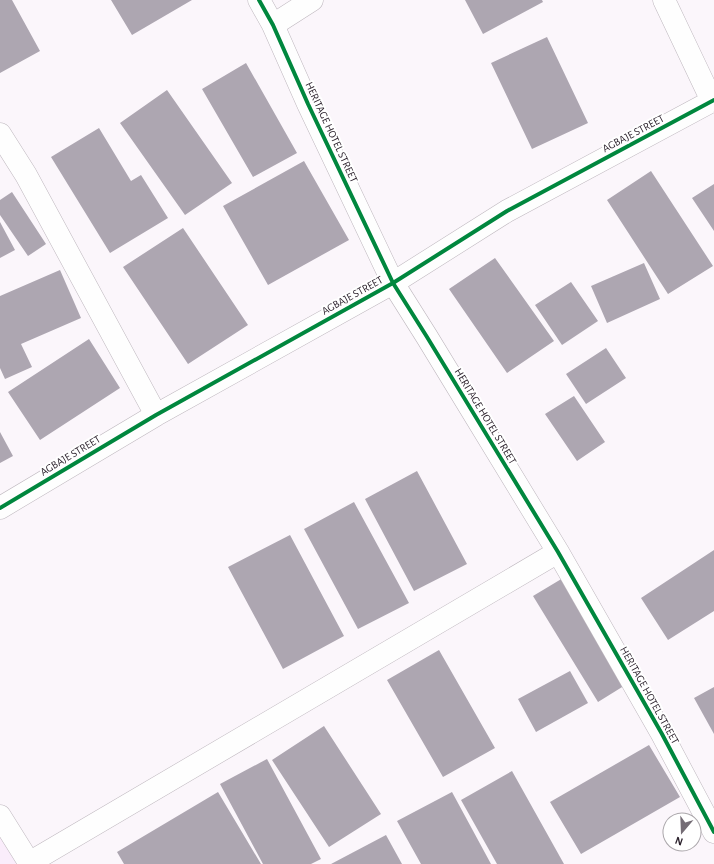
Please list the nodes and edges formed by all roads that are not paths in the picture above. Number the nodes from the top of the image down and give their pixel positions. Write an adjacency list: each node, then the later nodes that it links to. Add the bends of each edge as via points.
1 (259, 0): 4 (street, HERITAGE HOTEL STREET)
2 (312, 0): 4 (street)
3 (664, 0): 5 (street)
4 (273, 25): 7 (street, HERITAGE HOTEL STREET)
5 (713, 100): 7 (street, AGBAJE STREET, via 507,211)
6 (0, 134): 8 (street, via 26,175)
7 (392, 283): 8 (street, AGBAJE STREET); 10 (street, HERITAGE HOTEL STREET)
8 (156, 415): 9 (street, AGBAJE STREET)
9 (0, 508)
10 (558, 552): 12 (street, HERITAGE HOTEL STREET, via 662,734); 13 (street)
11 (0, 816): 13 (street)
12 (714, 832)
13 (30, 863)

